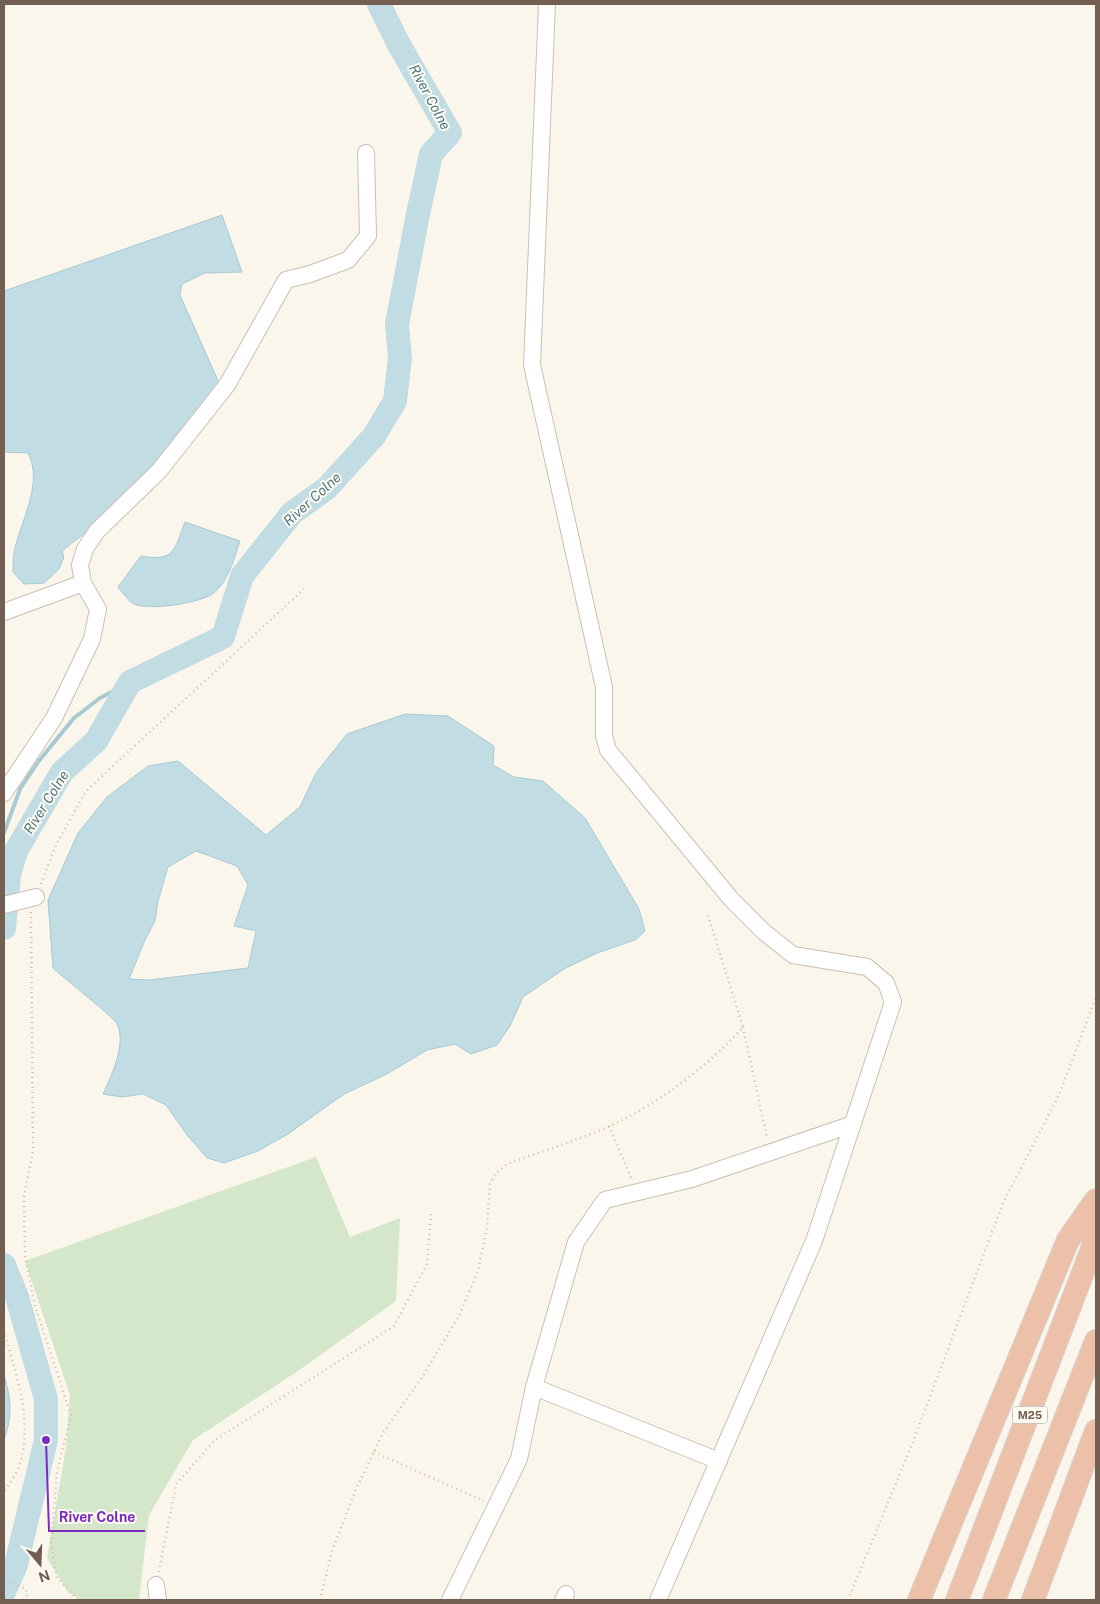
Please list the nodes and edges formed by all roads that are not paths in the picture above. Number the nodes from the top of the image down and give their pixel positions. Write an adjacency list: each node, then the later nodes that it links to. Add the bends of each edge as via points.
1 (547, 4): 8 (lane, via 532,365 604,687 606,743 608,750 721,886 764,932 793,955 867,967 886,983 893,1002)
2 (366, 152): 3 (lane, via 368,236 348,260 286,280 227,385 159,471 97,531 85,549 80,565)
3 (83, 583): 4 (lane); 5 (lane, via 98,609 92,639 54,718)
4 (4, 612)
5 (4, 793)
6 (30, 898): 7 (lane)
7 (4, 905)
8 (853, 1124): 12 (lane, via 692,1179 605,1200 576,1242); 14 (lane, via 814,1241)
9 (1096, 1200): 17 (highway, M25, via 1068,1240)
10 (1096, 1228): 18 (highway, M25, via 1092,1249)
11 (1096, 1341): 19 (highway, M25)
12 (534, 1387): 14 (lane); 15 (lane, via 519,1459)
13 (1096, 1431): 20 (highway)
14 (719, 1461): 16 (lane)
15 (450, 1600)
16 (658, 1600)
17 (919, 1600)
18 (957, 1600)
19 (994, 1600)
20 (1033, 1600)

